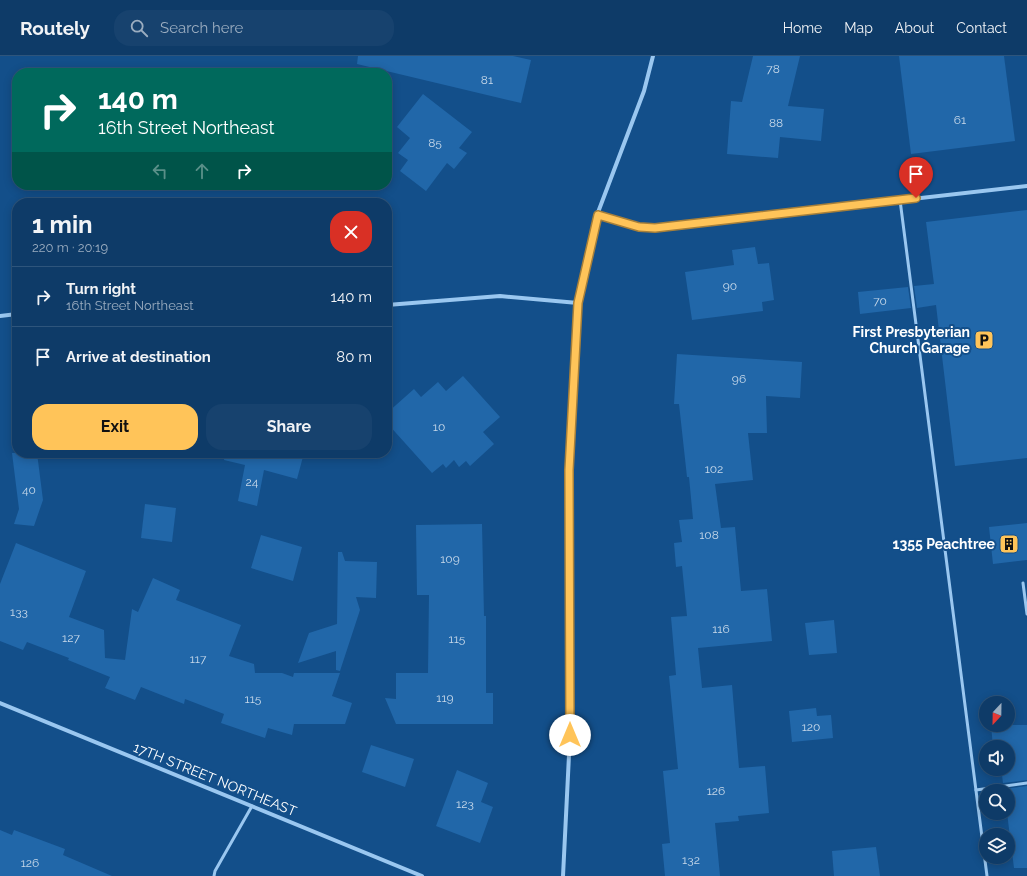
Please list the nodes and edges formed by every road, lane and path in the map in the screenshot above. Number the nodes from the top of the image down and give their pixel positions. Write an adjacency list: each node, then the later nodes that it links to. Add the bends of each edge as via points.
1 (653, 56): 4 (street, via 644,91)
2 (1027, 186): 3 (street)
3 (900, 200): 4 (street, via 655,228 639,227); 13 (lane)
4 (598, 215): 5 (street)
5 (578, 303): 6 (street, via 500,296); 17 (street, via 569,470 570,735)
6 (392, 305)
7 (12, 315): 8 (street)
8 (0, 316)
9 (1023, 583): 10 (lane)
10 (1027, 614)
11 (0, 703): 14 (street, 17TH STREET NORTHEAST)
12 (1027, 783): 13 (lane)
13 (976, 790): 18 (lane)
14 (252, 806): 15 (lane); 16 (street, 17TH STREET NORTHEAST)
15 (214, 876)
16 (422, 876)
17 (563, 876)
18 (987, 876)

